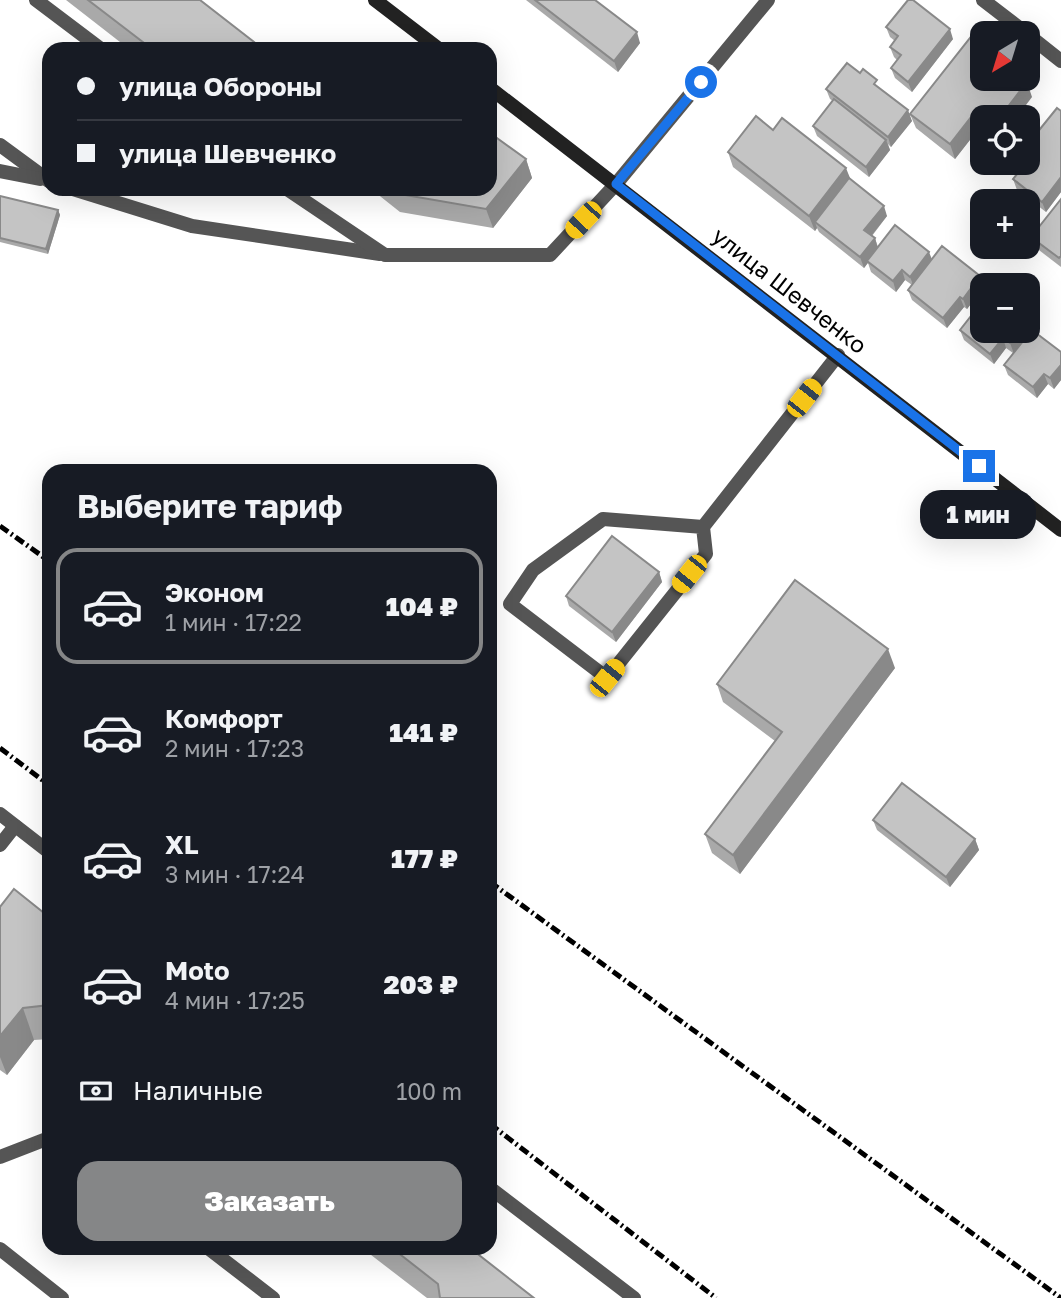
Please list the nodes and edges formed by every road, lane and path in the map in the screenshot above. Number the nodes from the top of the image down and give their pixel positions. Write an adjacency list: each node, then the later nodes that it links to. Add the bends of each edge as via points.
1 (37, 0): 6 (street)
2 (375, 0): 7 (main road)
3 (768, 0): 15 (street)
4 (983, 0): 5 (street)
5 (1010, 21)
6 (92, 42)
7 (430, 42)
8 (1040, 44): 9 (street)
9 (1061, 61)
10 (497, 93): 15 (main road, улица Шевченко)
11 (0, 145): 13 (street)
12 (0, 171): 14 (street)
13 (42, 177)
14 (42, 180)
15 (616, 184): 18 (street, via 550,256); 19 (main road, улица Шевченко)
16 (96, 196): 18 (street, via 192,226)
17 (297, 196): 18 (street)
18 (385, 255)
19 (838, 355): 20 (street); 21 (main road, улица Шевченко)
20 (703, 527): 20 (street, via 706,554 607,678 510,604 533,570 603,519)
21 (1061, 530)
22 (0, 814): 23 (street)
23 (15, 825): 24 (street); 25 (street)
24 (0, 845)
25 (42, 846)
26 (42, 1141): 27 (street)
27 (0, 1157)
28 (497, 1193): 33 (street)
29 (0, 1249): 31 (street)
30 (217, 1255): 32 (street)
31 (62, 1298)
32 (273, 1298)
33 (634, 1298)

